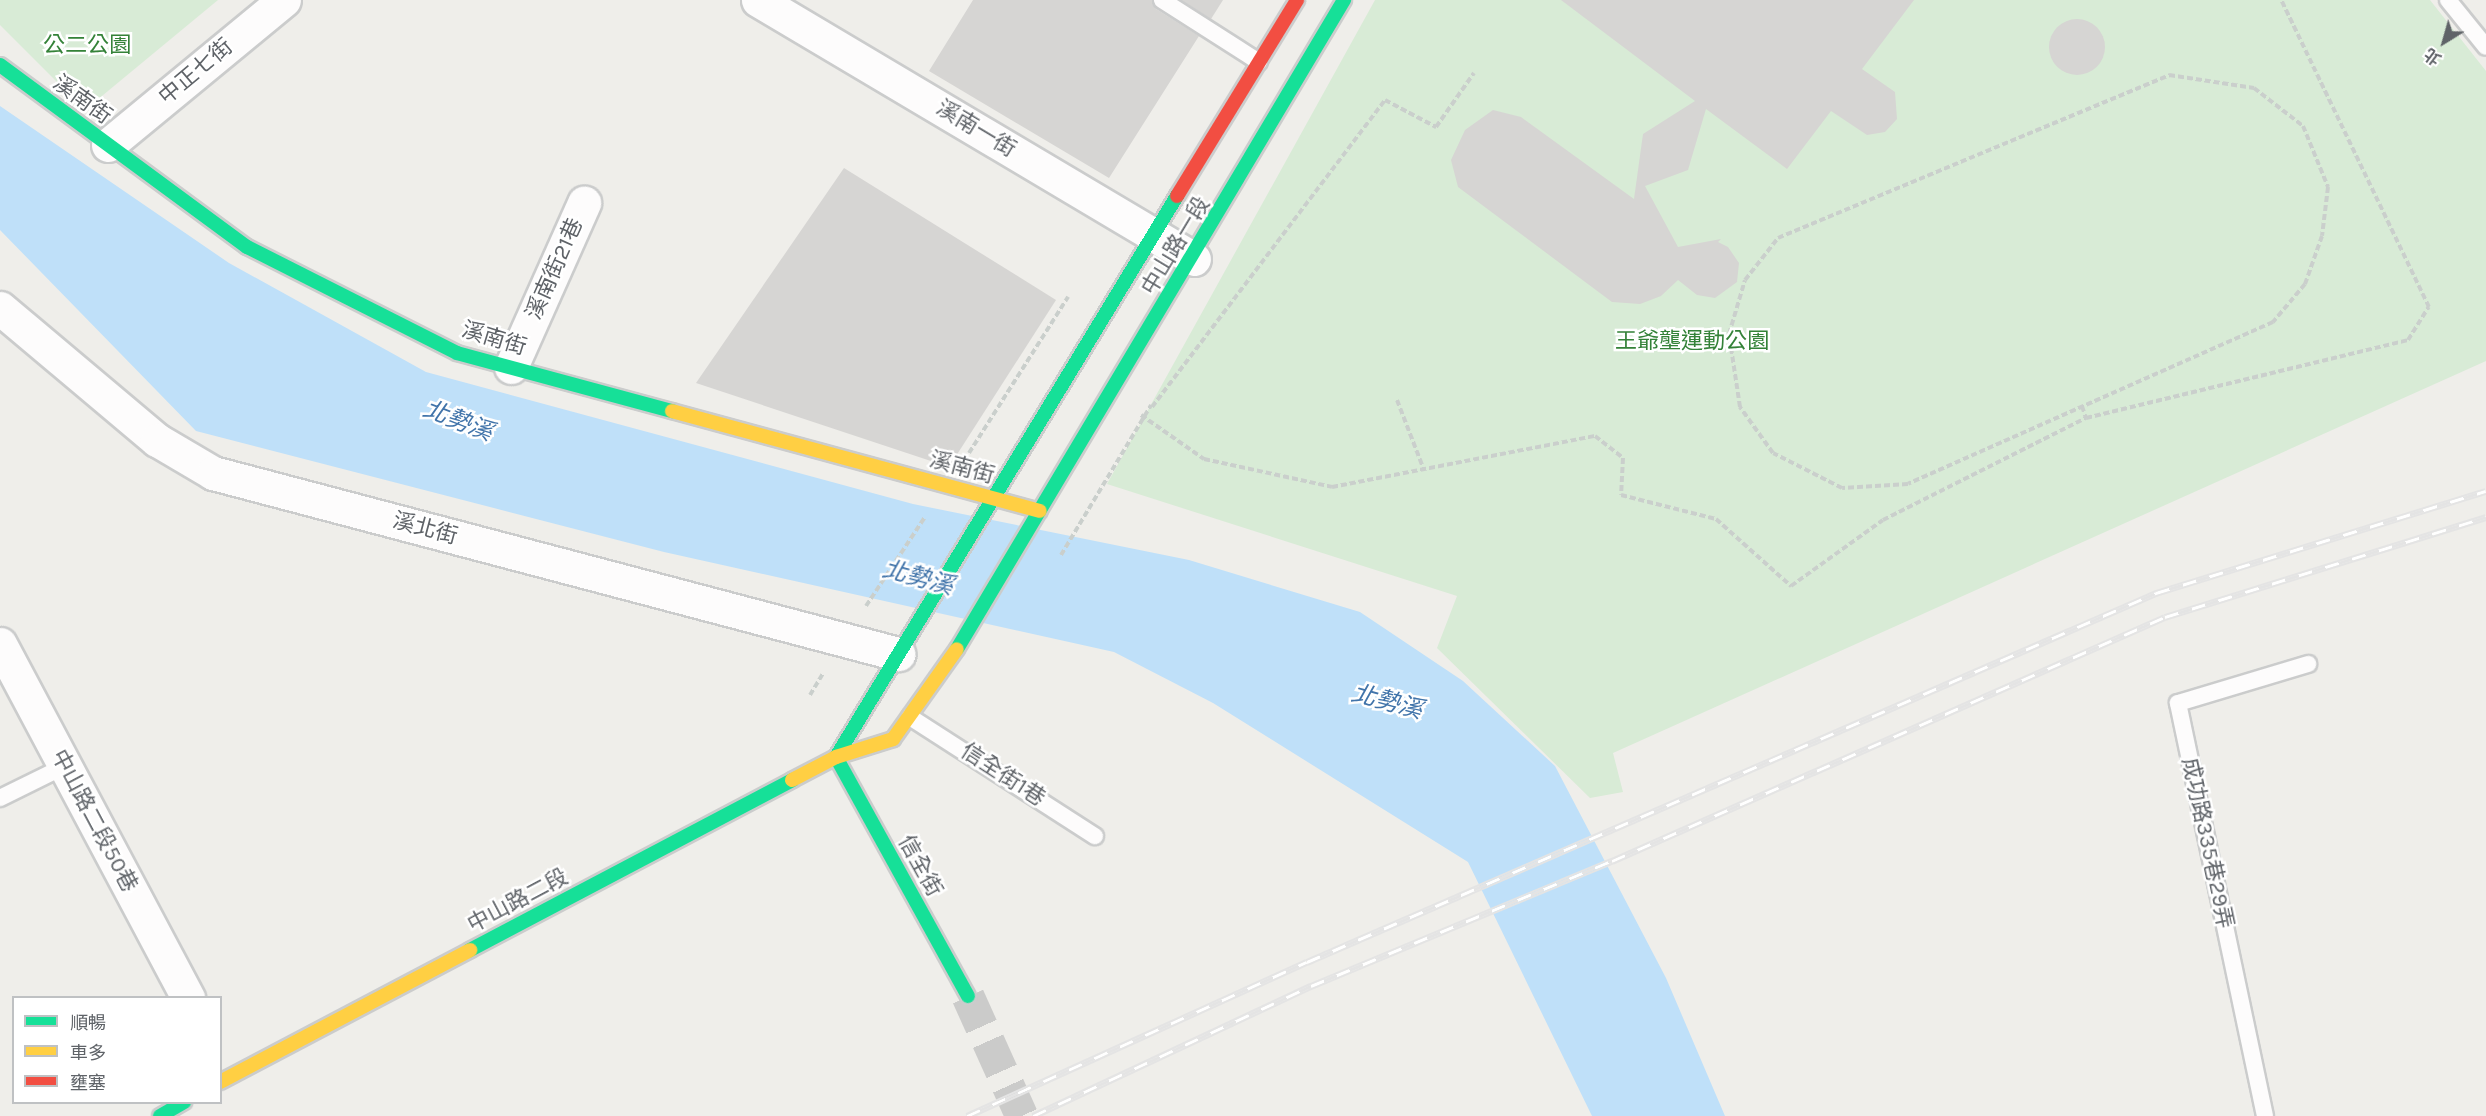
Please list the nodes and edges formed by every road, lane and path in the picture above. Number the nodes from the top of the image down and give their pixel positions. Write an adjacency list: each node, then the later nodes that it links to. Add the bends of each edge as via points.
1 (284, 0): 12 (street, 中正七街)
2 (758, 0): 14 (street, 溪南一街)
3 (1162, 0): 9 (lane)
4 (1297, 0): 9 (street, 中山路一段)
5 (1344, 0): 15 (street, 中山路一段)
6 (2281, 0): 23 (path, via 2429,307 2408,340)
7 (2448, 0): 8 (lane)
8 (2486, 47)
9 (1259, 62): 14 (street, 中山路一段)
10 (0, 65): 12 (street, 溪南街)
11 (1474, 73): 22 (path, via 1436,127 1384,100)
12 (108, 145): 18 (street, 溪南街, via 248,247 457,353)
13 (584, 203): 18 (street, 溪南街21巷)
14 (1154, 235): 15 (street, 溪南一街); 26 (street, 中山路一段)
15 (1194, 259): 19 (street, 中山路一段)
16 (1075, 286): 24 (path)
17 (0, 308): 29 (street, 溪北街, via 157,440 213,473)
18 (511, 367): 26 (street, 溪南街)
19 (1111, 394): 22 (path); 27 (street, 中山路一段)
20 (1397, 400): 25 (path)
21 (2082, 406): 21 (path, via 2273,322 2305,284 2322,236 2328,187 2302,126 2254,88 2169,75 1778,238 1745,280 1729,334 1740,407 1773,453 1842,488 1908,484); 23 (path)
22 (1144, 417): 25 (path, via 1204,459 1332,487)
23 (2086, 418): 25 (path, via 1882,520 1791,586 1716,519 1621,495 1623,458 1595,436)
24 (963, 462)
25 (1424, 470)
26 (994, 498): 27 (street, 溪南街); 31 (street, 中山路一段)
27 (1040, 511): 33 (street, 中山路一段)
28 (927, 515): 29 (path)
29 (844, 639): 31 (street, 溪北街)
30 (0, 644): 36 (street, 中山路二段50巷)
31 (898, 654): 35 (street)
32 (2308, 664): 44 (lane, 成功路335巷29弄, via 2178,703)
33 (941, 677): 34 (street, 中山路二段)
34 (910, 717): 35 (street, 中山路二段, via 893,739); 38 (lane, 信全街1巷)
35 (836, 757): 40 (street, 信全街); 41 (street, 中山路二段)
36 (65, 766): 37 (lane); 39 (street, 中山路二段50巷)
37 (0, 798)
38 (1095, 836)
39 (187, 996)
40 (968, 996)
41 (224, 1072)
42 (181, 1104): 43 (street)
43 (160, 1116)
44 (2265, 1116)

